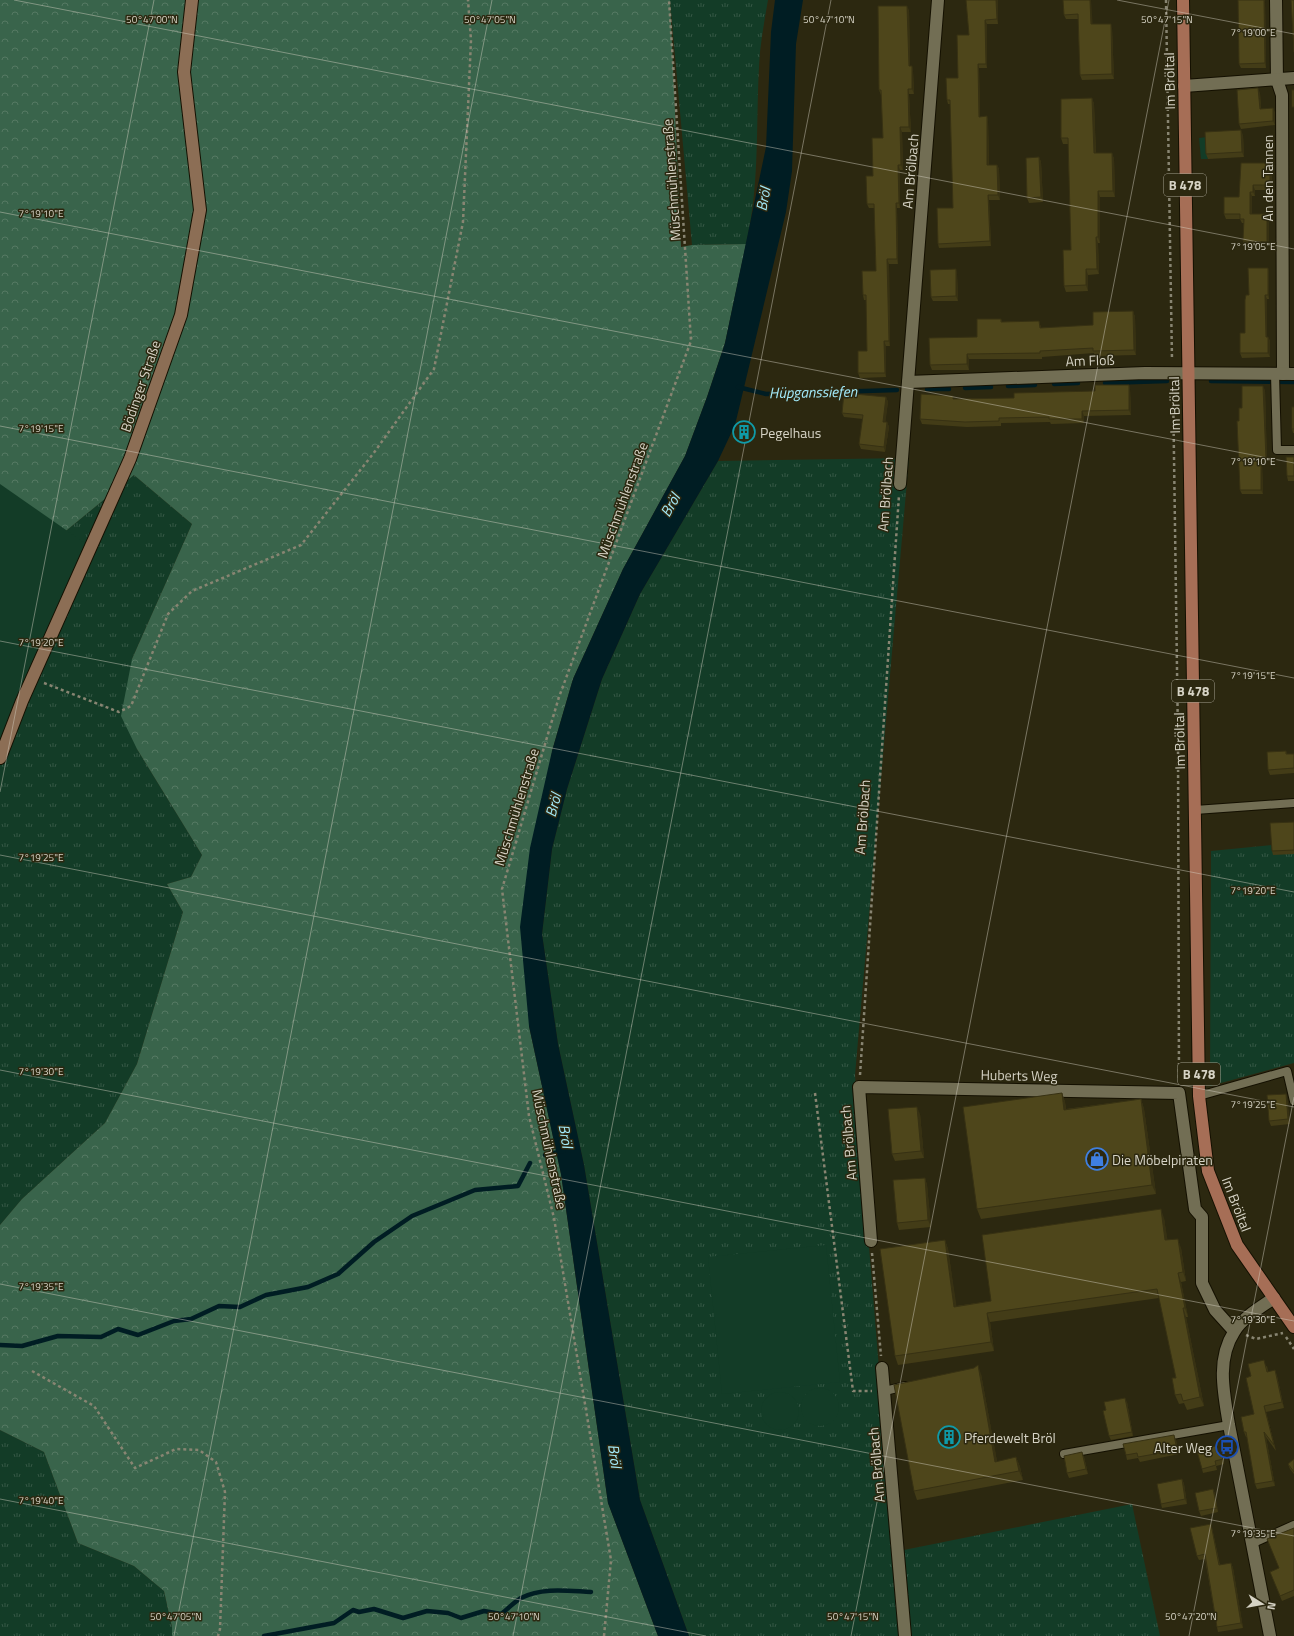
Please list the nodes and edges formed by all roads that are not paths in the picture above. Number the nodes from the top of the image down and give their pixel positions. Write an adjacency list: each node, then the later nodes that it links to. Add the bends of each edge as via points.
1 (192, 0): 13 (street, Bödinger Straße, via 184,72 200,210 181,315 130,460 32,678)
2 (938, 0): 10 (street, Am Brölbach)
3 (1183, 0): 7 (main road, Im Bröltal / B 478)
4 (1276, 0): 6 (street, An den Tannen)
5 (1294, 78): 6 (street)
6 (1278, 80): 7 (street); 9 (street, An den Tannen, via 1282,95)
7 (1184, 86): 8 (main road, Im Bröltal / B 478)
8 (1188, 373): 9 (street, Am Floß); 10 (street, Am Floß); 15 (main road, Im Bröltal / B 478)
9 (1284, 374): 11 (lane, via 1275,387 1277,450)
10 (908, 382): 12 (street, Am Brölbach)
11 (1294, 450)
12 (900, 484)
13 (0, 758)
14 (1294, 803): 15 (lane)
15 (1195, 810): 17 (main road, Im Bröltal / B 478)
16 (859, 1087): 19 (street, Am Brölbach); 22 (street, Huberts Weg, via 1179,1093 1195,1209 1202,1217 1202,1283 1215,1310)
17 (1200, 1096): 18 (lane, via 1287,1071); 20 (main road, Im Bröltal / B 478, via 1208,1171 1237,1245)
18 (1294, 1101)
19 (871, 1241)
20 (1274, 1298): 21 (main road, Im Bröltal / B 478); 22 (street)
21 (1294, 1327)
22 (1234, 1331): 26 (street, via 1222,1370)
23 (882, 1368): 25 (street, Am Brölbach)
24 (915, 1384): 25 (lane)
25 (884, 1391): 30 (street, Am Brölbach)
26 (1229, 1425): 27 (lane); 29 (street)
27 (1064, 1454)
28 (1294, 1525): 29 (lane)
29 (1251, 1544): 31 (street)
30 (904, 1636)
31 (1270, 1636)

